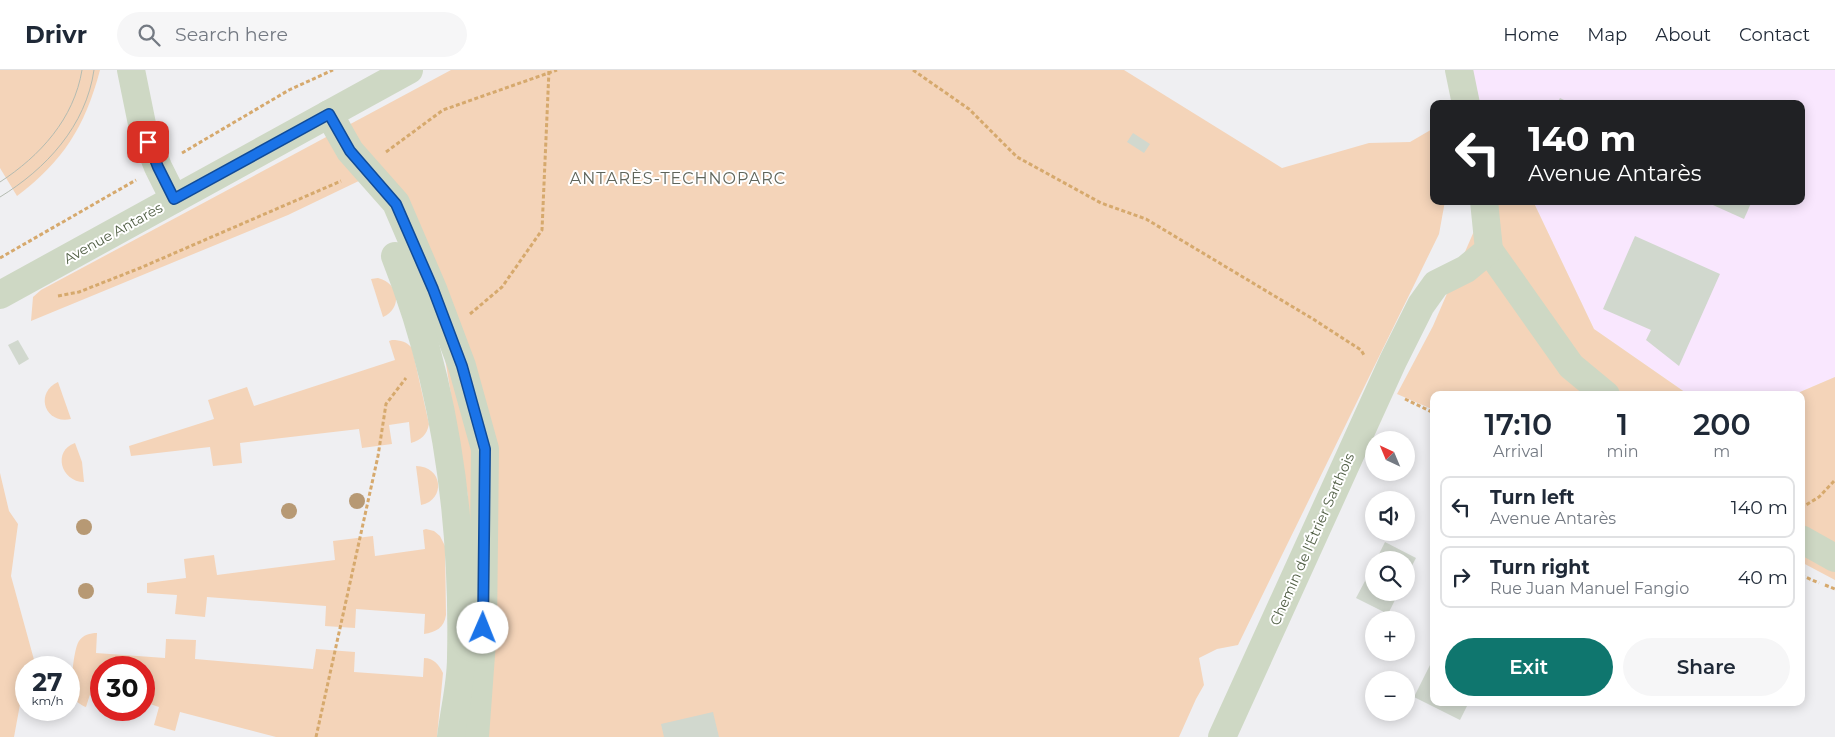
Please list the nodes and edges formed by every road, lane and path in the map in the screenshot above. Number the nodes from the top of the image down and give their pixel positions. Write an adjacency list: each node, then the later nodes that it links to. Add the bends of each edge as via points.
1 (131, 70): 10 (street, via 143,129)
2 (409, 70): 8 (street, Avenue Antarès)
3 (557, 70): 6 (path)
4 (913, 70): 18 (path, via 969,109 1017,157 1101,203 1146,219 1361,350)
5 (1459, 70): 7 (street)
6 (549, 71): 9 (path, via 443,110); 16 (path, via 542,230 502,288)
7 (1465, 100)
8 (329, 114): 9 (street, via 350,151); 10 (street, Avenue Antarès)
9 (365, 168): 15 (path, via 140,268 79,292); 16 (street, via 396,204)
10 (174, 199): 14 (street, Avenue Antarès)
11 (1484, 205): 12 (street)
12 (1489, 250): 18 (street, Chemin de l'Étrier Sarthois, via 1466,269 1436,284 1421,305); 19 (street, via 1571,366)
13 (395, 256): 17 (street)
14 (0, 295)
15 (53, 297)
16 (449, 331): 26 (street, via 485,449 483,628)
17 (426, 349): 24 (path, via 386,404 378,456); 25 (street, via 444,424 455,498 462,590 461,658)
18 (1381, 387): 27 (street, Chemin de l'Étrier Sarthois)
19 (1601, 391)
20 (1835, 480): 21 (path, via 1819,497)
21 (1805, 506)
22 (1805, 542): 23 (street)
23 (1835, 558)
24 (316, 737)
25 (451, 737)
26 (475, 737)
27 (1222, 737)

